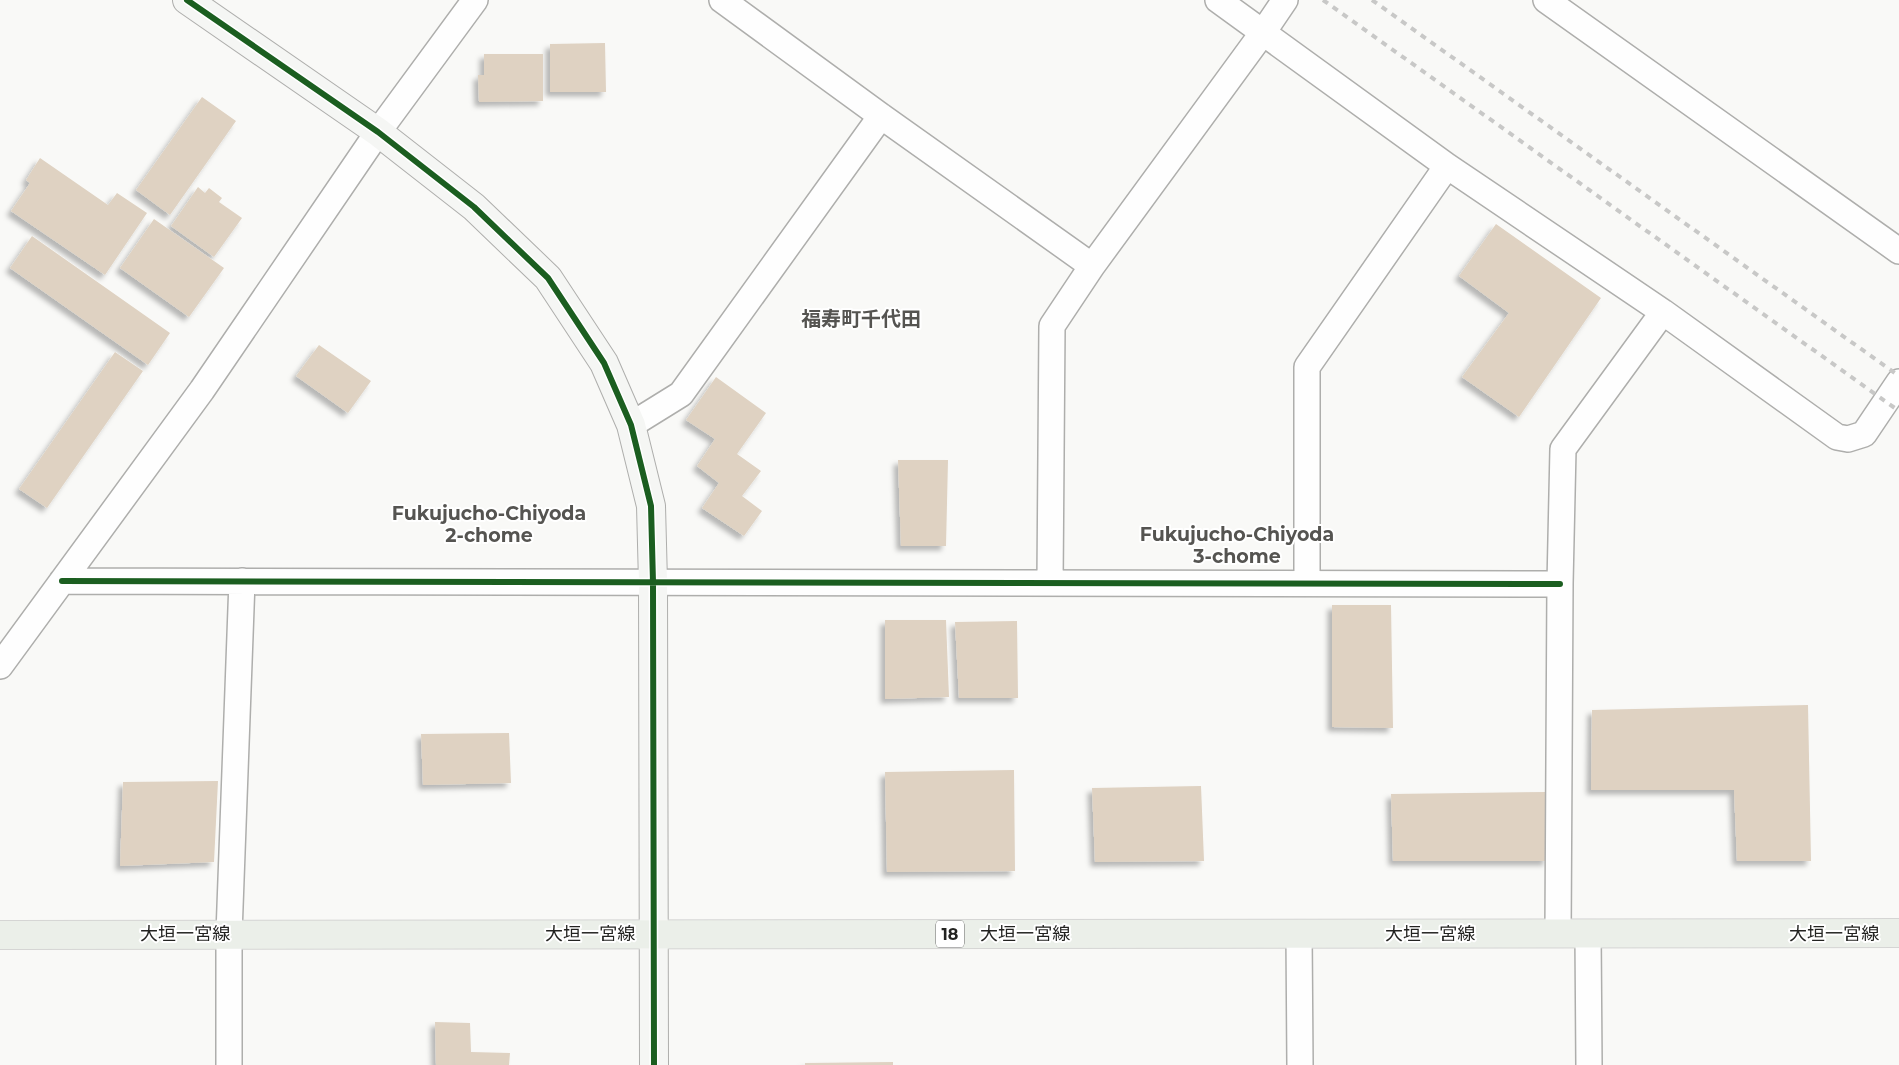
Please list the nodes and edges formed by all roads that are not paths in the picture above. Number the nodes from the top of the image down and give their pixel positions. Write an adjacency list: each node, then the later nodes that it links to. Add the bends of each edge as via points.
1 (187, 0): 9 (street)
2 (475, 0): 9 (street)
3 (722, 0): 8 (street)
4 (1218, 0): 7 (street)
5 (1284, 0): 7 (street)
6 (1546, 0): 11 (street)
7 (1264, 31): 10 (street); 12 (street)
8 (881, 116): 12 (street); 15 (street, via 681,394)
9 (378, 132): 15 (street, via 474,207 548,278 604,363); 16 (street, via 202,390)
10 (1447, 166): 13 (street); 20 (street, via 1307,367)
11 (1899, 252)
12 (1092, 266): 19 (street, via 1052,326)
13 (1663, 312): 14 (street, via 1837,437 1848,439 1864,434); 21 (street, via 1563,449)
14 (1899, 382)
15 (631, 425): 18 (street, via 651,506)
16 (62, 581): 17 (street); 22 (street)
17 (242, 581): 18 (street); 25 (street)
18 (653, 582): 19 (street); 26 (street)
19 (1050, 582): 20 (street)
20 (1307, 583): 21 (street)
21 (1560, 584): 28 (street)
22 (0, 666)
23 (1588, 933): 24 (main road, 大垣一宮線 / 18); 28 (main road, 大垣一宮線 / 18); 33 (street)
24 (1899, 933)
25 (229, 934): 26 (main road, 大垣一宮線 / 18); 29 (main road, 大垣一宮線 / 18); 30 (street)
26 (655, 934): 27 (main road, 大垣一宮線 / 18); 31 (street)
27 (1299, 934): 28 (main road, 大垣一宮線 / 18); 32 (street)
28 (1558, 934)
29 (0, 935)
30 (228, 1065)
31 (654, 1065)
32 (1300, 1065)
33 (1589, 1065)

